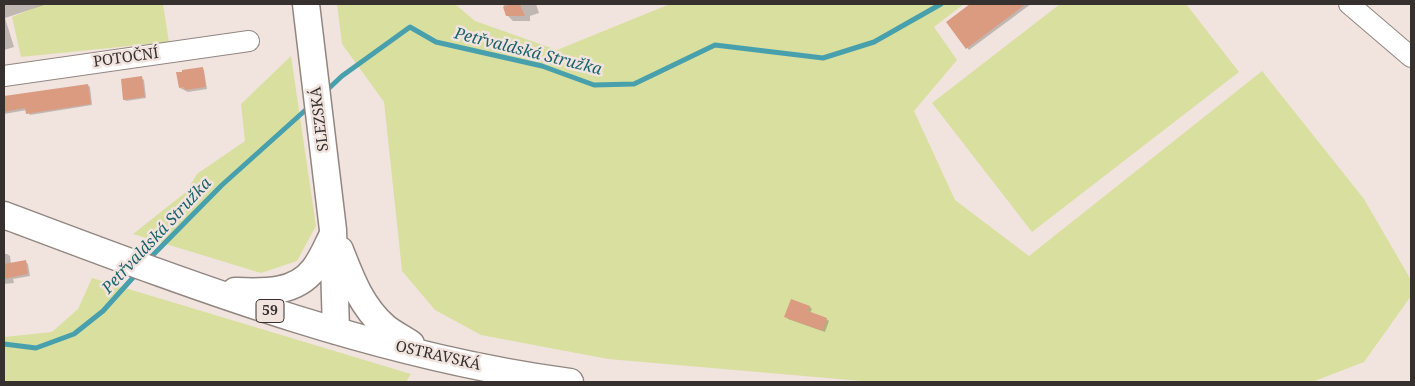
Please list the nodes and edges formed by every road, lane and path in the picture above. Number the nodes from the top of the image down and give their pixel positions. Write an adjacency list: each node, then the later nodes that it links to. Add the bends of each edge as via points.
1 (306, 4): 7 (main road, SLEZSKÁ)
2 (1349, 4): 4 (street)
3 (249, 41): 5 (street, POTOČNÍ)
4 (1411, 58)
5 (4, 76)
6 (4, 215): 8 (main road, 59)
7 (333, 234): 8 (main road, via 314,269 304,279 286,288 269,292); 9 (main road, SLEZSKÁ); 10 (main road, via 355,289 368,310 385,327)
8 (204, 290): 9 (main road, 59)
9 (336, 331): 10 (main road, OSTRAVSKÁ / 59)
10 (428, 355): 11 (main road, OSTRAVSKÁ / 59)
11 (570, 382)

